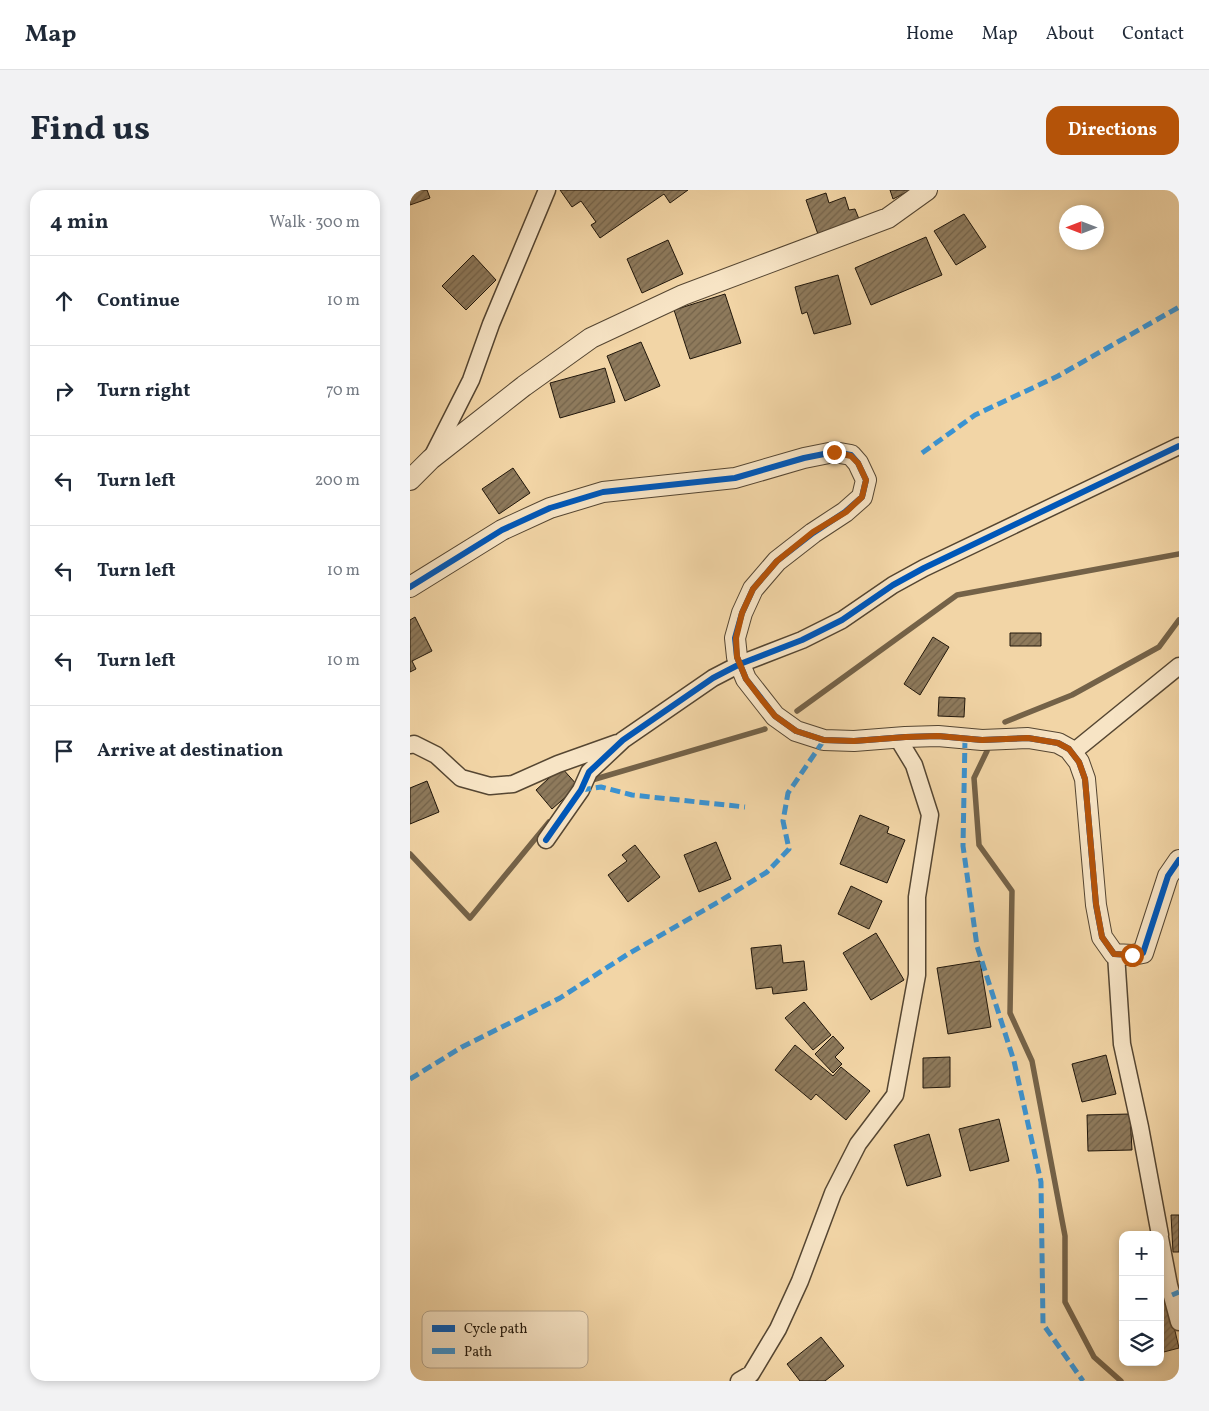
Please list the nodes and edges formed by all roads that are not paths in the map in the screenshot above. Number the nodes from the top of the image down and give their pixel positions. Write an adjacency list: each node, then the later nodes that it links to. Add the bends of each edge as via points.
1 (547, 190): 4 (street, via 471,380)
2 (927, 190): 4 (street, via 888,218 684,295 591,338)
3 (1179, 446): 7 (street, via 924,568 842,620 802,640)
4 (431, 459): 5 (street)
5 (410, 480)
6 (410, 587): 7 (street, via 502,530 550,508 603,492 735,478 834,452 851,456 866,480 862,497 777,561 753,589 742,613 736,638)
7 (740, 664): 9 (street, via 746,679 775,716 796,731 824,740); 10 (street, via 713,678)
8 (1179, 666): 12 (street)
9 (897, 738): 12 (street, via 1028,738 1058,743); 19 (street, via 914,765 930,815 917,897 917,975 895,1095 858,1144 833,1193 778,1329 752,1374)
10 (624, 740): 11 (street, via 514,784 490,786 461,778 436,755); 13 (street, via 589,772 581,790)
11 (410, 745)
12 (1072, 753): 15 (street, via 1085,779 1102,937)
13 (546, 840)
14 (1179, 860): 15 (street, via 1168,876 1143,952)
15 (1116, 954): 16 (street, via 1122,1044)
16 (1159, 1231)
17 (1164, 1258): 18 (street)
18 (1179, 1322)
19 (739, 1381)

